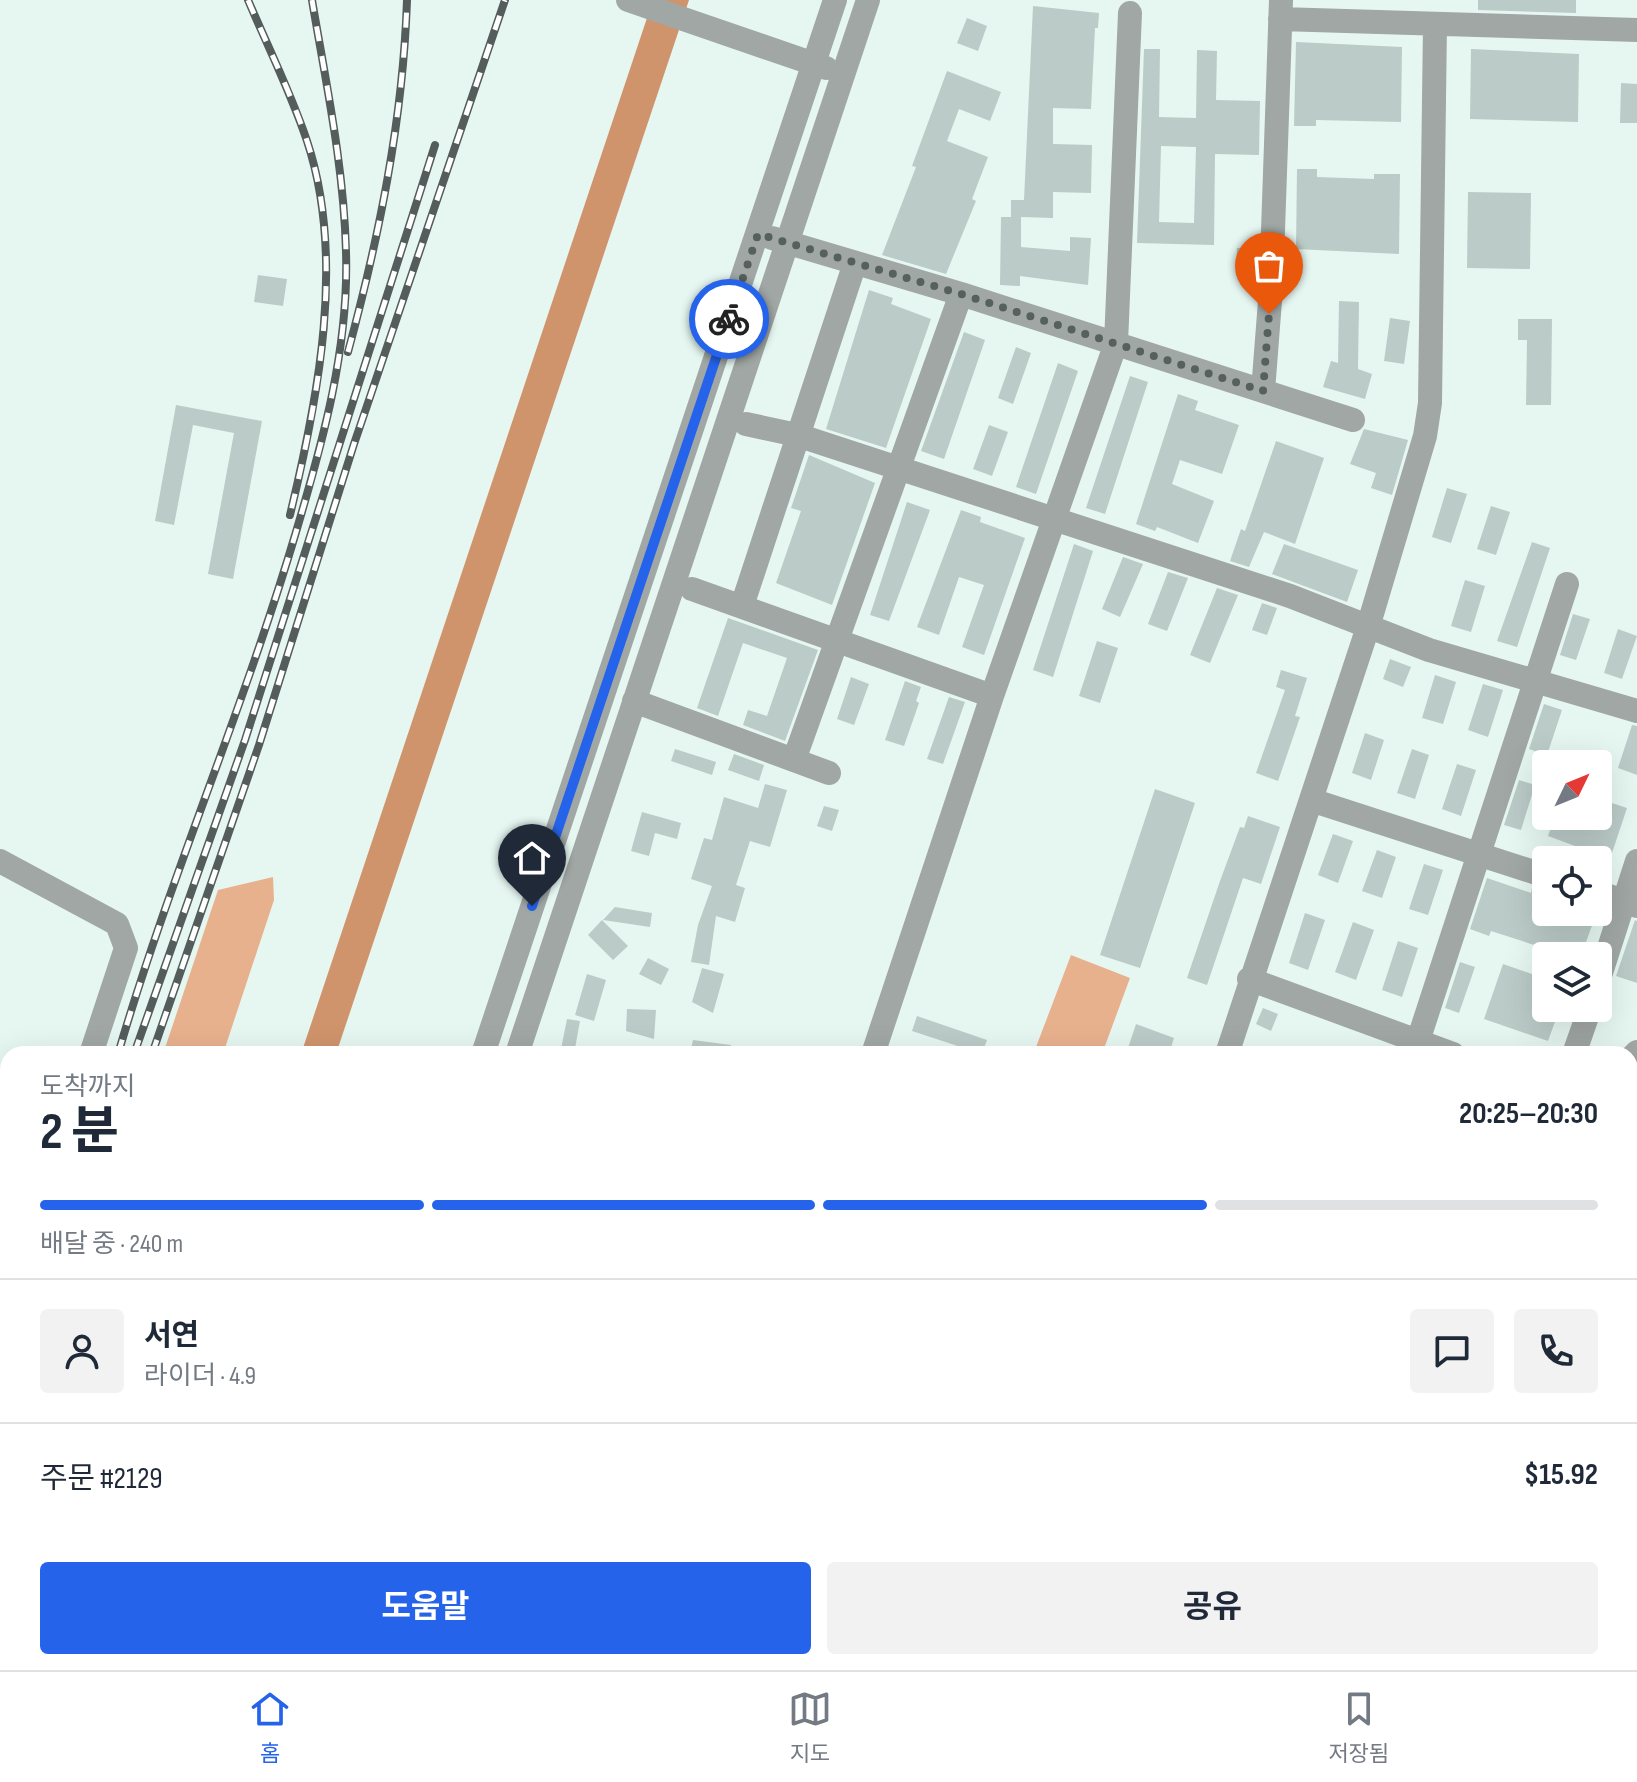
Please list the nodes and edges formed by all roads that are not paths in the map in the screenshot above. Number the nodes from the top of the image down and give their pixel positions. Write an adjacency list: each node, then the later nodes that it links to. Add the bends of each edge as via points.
1 (628, 0): 8 (street)
2 (835, 0): 8 (street)
3 (868, 0): 9 (street)
4 (1280, 10): 6 (street); 15 (street)
5 (1130, 13): 14 (street)
6 (1435, 24): 7 (street); 24 (street, via 1430,403 1422,447)
7 (1637, 30)
8 (814, 64): 9 (street); 10 (street)
9 (843, 74): 11 (street)
10 (758, 234): 11 (street); 43 (street)
11 (786, 243): 12 (street); 28 (street)
12 (855, 263): 13 (street); 18 (street)
13 (961, 294): 14 (street); 19 (street)
14 (1116, 343): 15 (street); 20 (street)
15 (1263, 391): 16 (street)
16 (1353, 420)
17 (746, 424): 18 (street)
18 (797, 435): 19 (street); 23 (street)
19 (900, 469): 20 (street); 25 (street)
20 (1056, 520): 24 (street, via 1290,596); 27 (street)
21 (1567, 584): 26 (street)
22 (692, 589): 23 (street)
23 (742, 606): 25 (street)
24 (1368, 627): 26 (street); 32 (street)
25 (839, 641): 27 (street); 30 (street)
26 (1535, 681): 29 (street); 33 (street)
27 (992, 696): 45 (street)
28 (634, 701): 30 (street); 44 (street)
29 (1637, 711)
30 (794, 760): 31 (street)
31 (829, 773)
32 (1311, 800): 33 (street); 39 (street)
33 (1478, 854): 36 (street); 41 (street)
34 (0, 861): 42 (street, via 117,924 126,948)
35 (1637, 861): 37 (street)
36 (1532, 871)
37 (1630, 903): 38 (street)
38 (1612, 947)
39 (1249, 979): 41 (street); 46 (street)
40 (1585, 1022): 48 (street)
41 (1418, 1041): 47 (street)
42 (94, 1046)
43 (486, 1046)
44 (520, 1046)
45 (876, 1046)
46 (1229, 1046)
47 (1431, 1046)
48 (1577, 1046)

